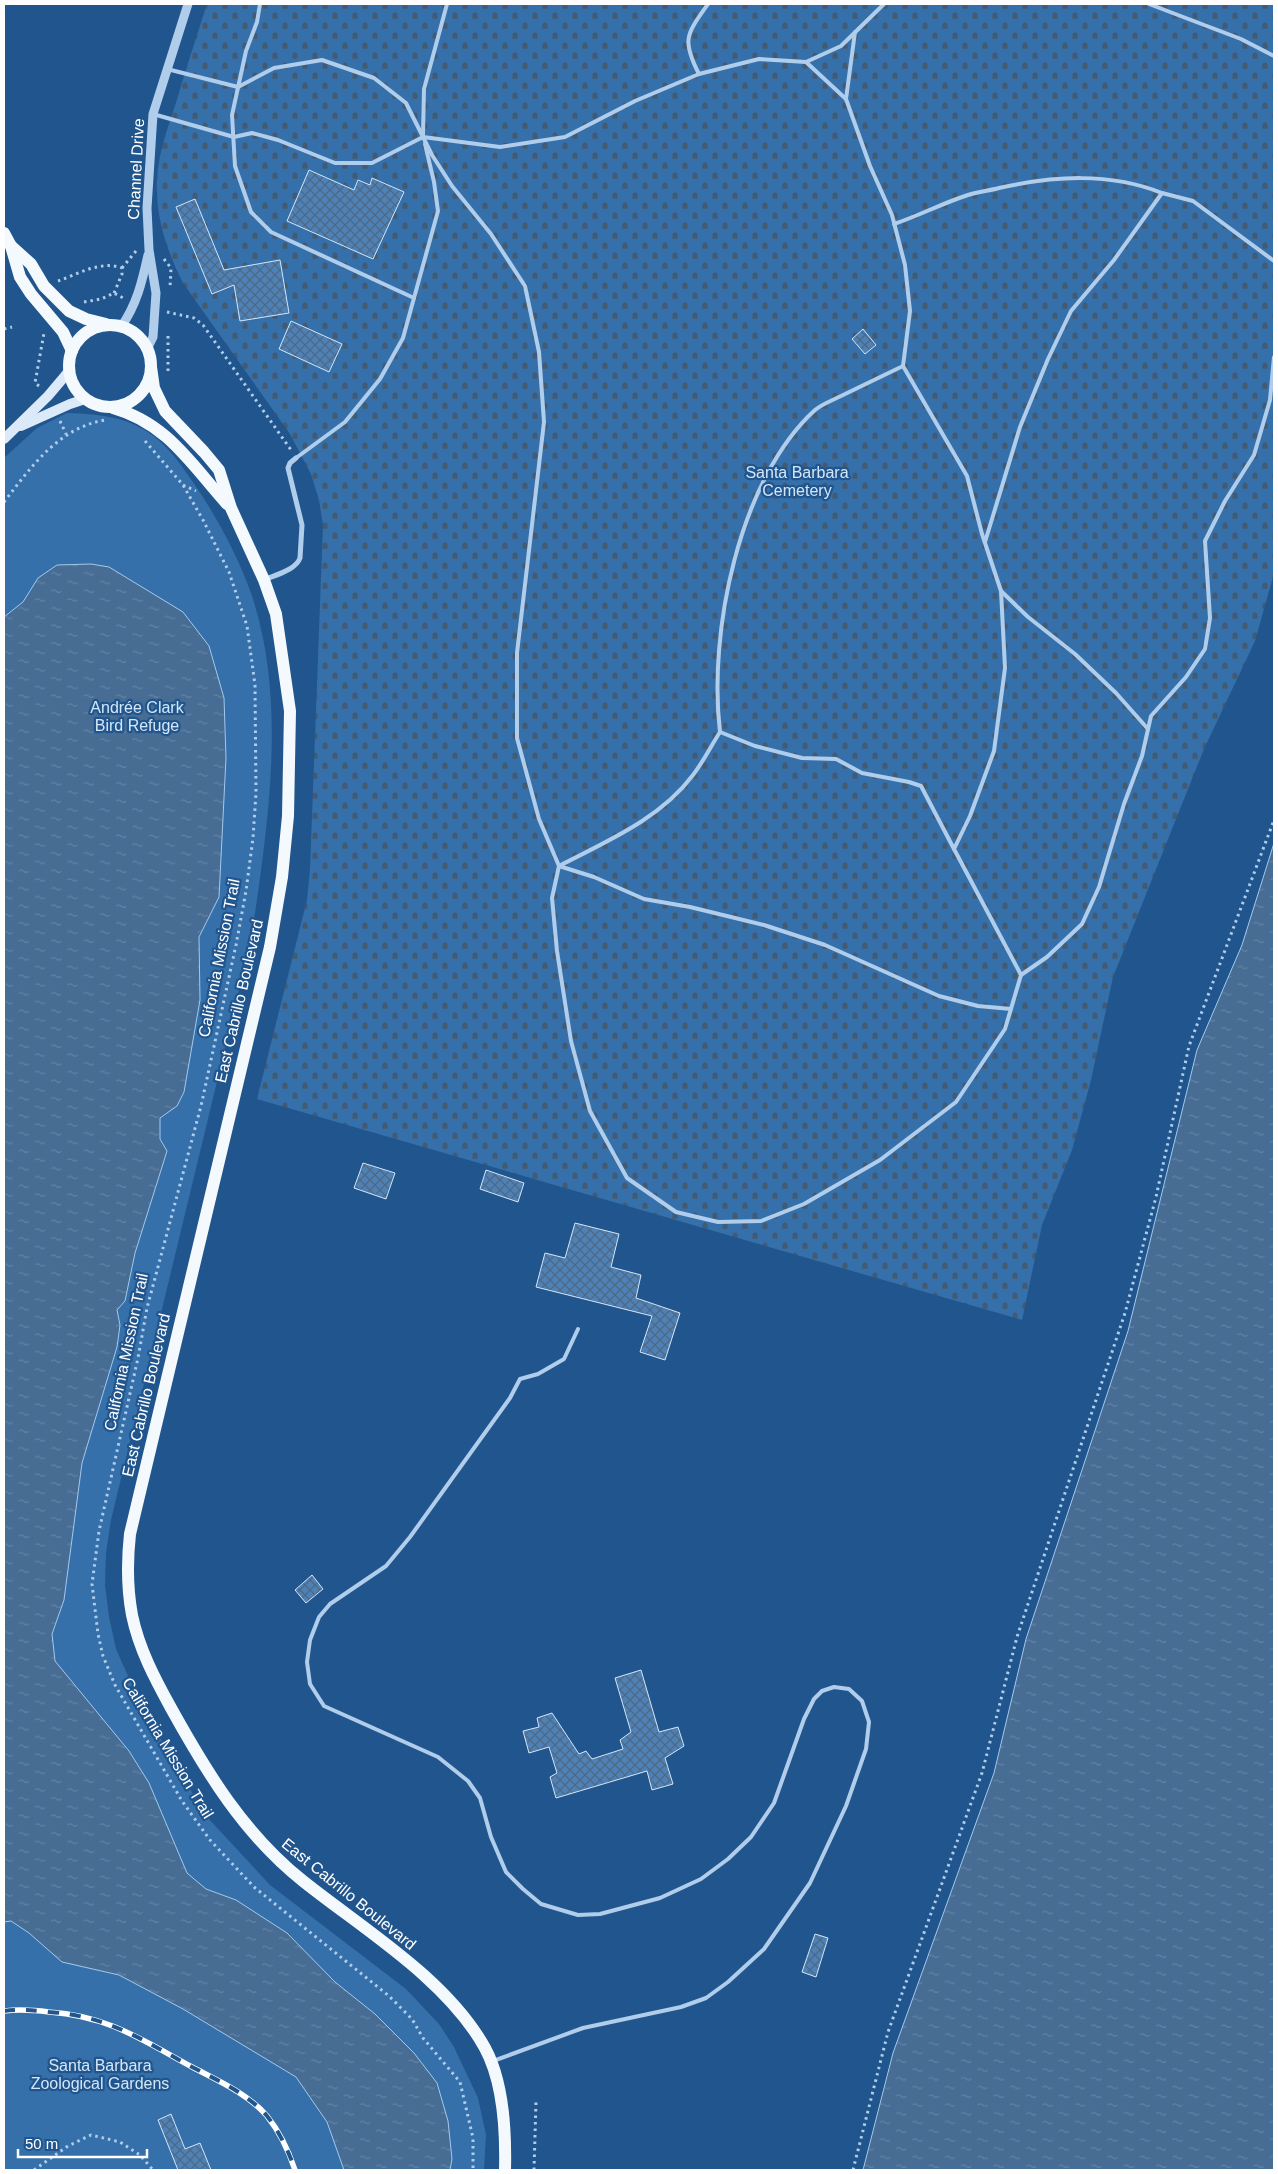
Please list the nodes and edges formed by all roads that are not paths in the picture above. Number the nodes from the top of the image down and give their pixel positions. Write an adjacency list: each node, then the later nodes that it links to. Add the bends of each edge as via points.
1 (188, 4): 10 (street, Channel Drive)
2 (260, 4): 12 (lane)
3 (447, 4): 16 (lane, via 424,89)
4 (708, 4): 11 (lane, via 688,32 688,54)
5 (884, 4): 7 (lane)
6 (1149, 4): 8 (lane, via 1242,39)
7 (855, 31): 9 (lane, via 841,46); 13 (lane)
8 (1274, 56)
9 (806, 62): 11 (lane, via 759,59); 13 (lane)
10 (167, 69): 12 (lane); 14 (street, Channel Drive)
11 (698, 74): 16 (lane, via 635,101 565,137 500,147)
12 (238, 87): 15 (lane, via 232,115); 16 (lane, via 274,68 322,60 374,78 406,103)
13 (846, 99): 18 (lane)
14 (153, 114): 15 (lane); 21 (street, Channel Drive, via 148,177)
15 (234, 137): 16 (lane, via 252,133 335,163 372,163); 23 (lane, via 235,166 251,212 271,232)
16 (423, 137): 23 (lane, via 438,211); 43 (lane, via 452,186 492,234 525,286 539,352 544,422 516,653 517,738 539,819)
17 (1162, 193): 18 (lane, via 1143,186 1099,179 1058,177 966,196); 22 (lane, via 1193,200); 37 (lane, via 1114,260 1071,310 1020,427)
18 (894, 224): 28 (lane, via 905,265 910,311)
19 (4, 232): 20 (main road)
20 (11, 246): 24 (main road, via 31,264 44,286 69,311); 26 (main road, via 20,277 63,332)
21 (149, 250): 24 (street, Channel Drive, via 141,289 132,311); 25 (street, Channel Drive, via 156,293 153,337)
22 (1274, 261)
23 (414, 298): 35 (lane, via 403,338 380,379 345,422)
24 (116, 326): 25 (main road, via 132,331); 26 (main road, via 100,326 91,330)
25 (147, 349): 29 (main road)
26 (72, 351): 30 (main road)
27 (1274, 357): 40 (lane, via 1270,400 1254,455 1204,541 1210,618 1205,649 1186,677 1151,716)
28 (903, 366): 37 (lane, via 966,476); 41 (lane, via 816,408 790,435 759,488 724,600 717,654)
29 (151, 367): 32 (main road, via 144,390); 36 (main road, East Cabrillo Boulevard, via 154,388 165,411 219,470)
30 (70, 370): 31 (main road, via 76,389); 33 (main road)
31 (85, 399): 32 (main road); 33 (main road)
32 (111, 414): 36 (main road, East Cabrillo Boulevard, via 138,417 168,437)
33 (18, 427): 34 (main road)
34 (4, 439)
35 (296, 458): 38 (street, via 288,468 302,525 300,558 294,567)
36 (231, 508): 38 (main road, East Cabrillo Boulevard)
37 (985, 542): 39 (lane)
38 (264, 580): 47 (main road, East Cabrillo Boulevard, via 276,614 290,711 288,816 282,878 270,947 130,1534 128,1583 132,1615 150,1670 192,1747 232,1808 272,1854 301,1880 445,1994 471,2026)
39 (1001, 591): 40 (lane, via 1075,654); 42 (lane, via 1005,668 994,750)
40 (1148, 729): 44 (lane, via 1099,887 1082,924 1047,957)
41 (720, 732): 42 (lane, via 754,746 802,758 836,759 862,773 921,786); 43 (lane, via 693,776 660,810)
42 (954, 850): 44 (lane)
43 (559, 866): 45 (lane, via 644,899 764,925 825,945 939,996 978,1006); 45 (lane, via 552,898 557,951 571,1041 590,1112 628,1178 676,1212 718,1222 761,1221 804,1204 880,1160 956,1102 1005,1029)
44 (1021, 975): 45 (lane)
45 (1011, 1009)
46 (578, 1329): 47 (lane, via 564,1359 538,1374 520,1379 510,1398 386,1566 330,1604 319,1617 310,1640 307,1662 310,1684 324,1706 438,1757 468,1781 480,1798 491,1837 506,1872 541,1904 578,1915 600,1914 660,1898 700,1879 728,1859 751,1837 774,1803 804,1719 822,1691 834,1687 849,1689 862,1701 869,1722 866,1749 846,1806 810,1883 764,1949 728,1982 706,1998 681,2007 583,2028)
47 (491, 2062): 48 (main road, East Cabrillo Boulevard, via 502,2107)
48 (505, 2170)

